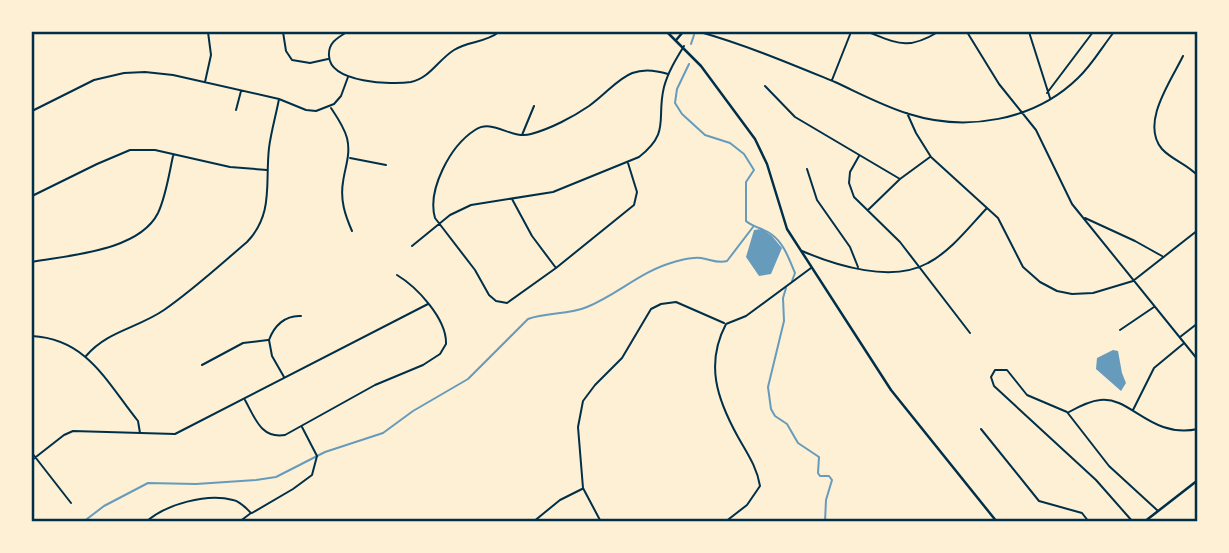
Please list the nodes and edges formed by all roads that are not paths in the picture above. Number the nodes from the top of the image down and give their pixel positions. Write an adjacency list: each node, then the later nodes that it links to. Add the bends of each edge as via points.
1 (208, 32): 22 (street, via 211,55)
2 (283, 32): 18 (street, via 292,60)
3 (347, 32): 18 (street, via 332,42)
4 (499, 32): 20 (street, via 454,50 426,76 410,82)
5 (667, 32): 15 (main road)
6 (683, 32): 15 (main road)
7 (700, 32): 21 (street)
8 (852, 32): 21 (street)
9 (868, 32): 10 (street, via 909,45)
10 (938, 32)
11 (967, 32): 33 (street, via 999,84)
12 (1029, 32): 25 (street)
13 (1093, 32): 25 (street)
14 (1114, 32): 27 (street, via 1078,78)
15 (677, 39): 16 (main road)
16 (684, 46): 19 (street); 54 (main road, via 755,139)
17 (1183, 57): 43 (street, via 1159,108 1154,132 1162,148)
18 (328, 59): 20 (street)
19 (668, 74): 34 (street, via 646,70 629,74 574,115); 39 (street, via 659,134 647,151)
20 (348, 77): 29 (street, via 341,96)
21 (832, 81): 32 (street)
22 (205, 83): 24 (street); 31 (street, via 158,73 124,73 94,80)
23 (765, 86): 36 (street, via 795,117)
24 (241, 91): 26 (street); 30 (street)
25 (1047, 93): 27 (street)
26 (279, 99): 29 (street, via 311,111); 42 (street)
27 (1050, 99): 33 (street)
28 (534, 106): 34 (street)
29 (330, 107): 38 (street, via 345,132)
30 (236, 110)
31 (32, 111)
32 (907, 113): 33 (street, via 966,122); 37 (street)
33 (1024, 113): 49 (street)
34 (522, 136): 50 (street, via 488,125 468,135 435,188 433,209)
35 (173, 155): 42 (street); 45 (street, via 147,149 126,151); 56 (street, via 159,211 139,235 115,246)
36 (859, 156): 44 (street); 48 (street, via 849,183)
37 (931, 156): 44 (street); 47 (street)
38 (349, 158): 40 (street); 52 (street, via 342,198)
39 (628, 163): 46 (street, via 553,192); 58 (street, via 637,192 634,205)
40 (386, 165)
41 (807, 169): 60 (street, via 817,200)
42 (268, 170): 74 (street, via 267,210 247,242 165,310 106,338)
43 (1198, 176)
44 (900, 179): 48 (street)
45 (32, 196)
46 (512, 199): 50 (street, via 471,205); 58 (street)
47 (988, 208): 57 (street, via 946,250); 62 (street, via 1023,267 1045,285 1082,294)
48 (867, 211): 57 (street)
49 (1084, 218): 55 (street); 62 (street)
50 (439, 223): 53 (street); 58 (street, via 489,295 503,303 513,301)
51 (1198, 230): 55 (street)
52 (352, 231)
53 (412, 246)
54 (796, 246): 59 (main road); 60 (street)
55 (1163, 257): 62 (street)
56 (32, 262)
57 (920, 267): 60 (street, via 896,272); 69 (street)
58 (556, 268)
59 (811, 268): 67 (street, via 746,316); 97 (main road, via 891,390)
60 (859, 268)
61 (397, 275): 63 (street)
62 (1133, 281): 64 (street)
63 (428, 304): 77 (street); 81 (street, via 447,338 440,354)
64 (1155, 307): 68 (street); 71 (street)
65 (301, 316): 72 (street, via 276,326)
66 (1198, 323): 71 (street)
67 (726, 324): 88 (street, via 676,302 647,313 622,358 583,401 578,427); 96 (street, via 716,348 714,372 760,486 747,505)
68 (1120, 330)
69 (970, 334)
70 (32, 336): 74 (street, via 59,340)
71 (1180, 337): 73 (street)
72 (269, 340): 76 (street, via 243,343); 77 (street)
73 (1184, 343): 75 (street); 79 (street, via 1154,368)
74 (86, 356): 84 (street, via 138,421)
75 (1198, 360)
76 (202, 365)
77 (284, 378): 78 (street)
78 (244, 399): 81 (street, via 258,425 271,435 285,435); 84 (street, via 175,434)
79 (1133, 411): 80 (street, via 1100,400); 83 (street, via 1168,430)
80 (1068, 412): 90 (street, via 1109,466); 99 (street, via 1027,395 1007,370 995,370 991,379 1000,392 1096,480)
81 (301, 426): 91 (street, via 317,456 312,475)
82 (981, 429): 98 (street, via 1039,501 1082,513)
83 (1198, 429)
84 (140, 434): 86 (street, via 73,431)
85 (32, 453): 86 (street)
86 (33, 459): 89 (street)
87 (1198, 480): 90 (main road)
88 (583, 488): 94 (street); 95 (street)
89 (71, 503)
90 (1158, 511): 100 (main road)
91 (251, 513): 92 (street, via 232,499 207,499 165,507); 93 (street)
92 (146, 522)
93 (239, 522)
94 (533, 522)
95 (601, 522)
96 (725, 522)
97 (997, 522)
98 (1089, 522)
99 (1133, 522)
100 (1144, 522)

